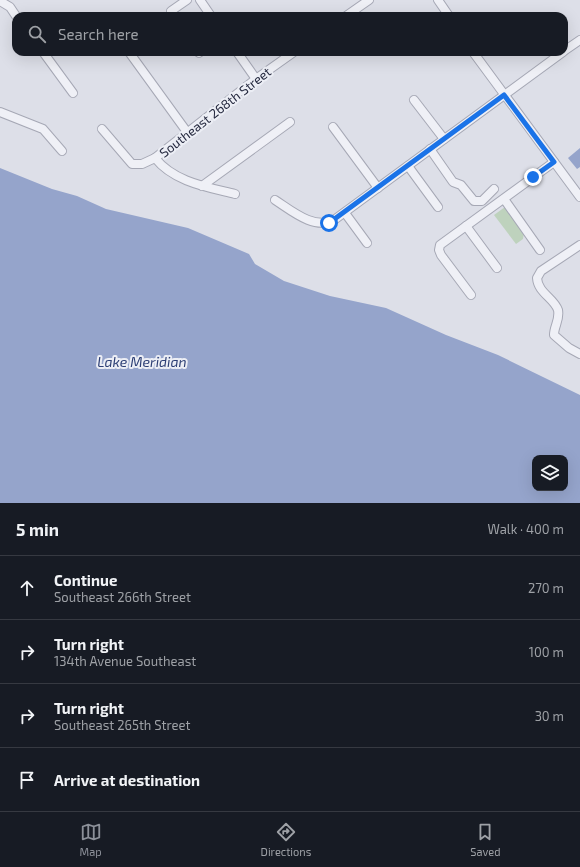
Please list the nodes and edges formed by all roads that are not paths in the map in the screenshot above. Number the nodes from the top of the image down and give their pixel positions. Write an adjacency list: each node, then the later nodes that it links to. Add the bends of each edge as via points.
1 (187, 0): 6 (street)
2 (200, 0): 8 (street)
3 (369, 0): 9 (street)
4 (438, 0): 10 (street)
5 (0, 1): 7 (street)
6 (171, 11)
7 (13, 12)
8 (208, 12)
9 (352, 12)
10 (446, 12)
11 (580, 40): 12 (street)
12 (568, 49)
13 (46, 56): 20 (street)
14 (132, 56): 27 (street)
15 (240, 56): 19 (street)
16 (288, 56): 19 (street, Southeast 268th Street)
17 (476, 56): 21 (street)
18 (558, 56): 21 (street)
19 (256, 79): 27 (street, Southeast 268th Street)
20 (73, 93)
21 (504, 95): 28 (street); 32 (street)
22 (414, 100): 28 (street)
23 (0, 112): 30 (street, via 43,129)
24 (290, 122): 35 (street)
25 (333, 128): 37 (street)
26 (102, 129): 31 (street, via 132,164 142,164)
27 (187, 132): 31 (street, Southeast 268th Street)
28 (444, 139): 29 (street)
29 (430, 150): 33 (street); 38 (street, via 453,182 458,182 471,198 482,201)
30 (62, 151)
31 (155, 158): 35 (street, via 169,172)
32 (554, 162): 36 (street); 41 (street)
33 (408, 166): 37 (street); 43 (street)
34 (580, 182): 36 (street)
35 (202, 186): 39 (street)
36 (573, 187): 40 (street)
37 (378, 188): 44 (street)
38 (494, 189)
39 (235, 194)
40 (580, 197)
41 (504, 198): 45 (street); 48 (street)
42 (275, 200): 44 (street, via 307,219 324,224)
43 (438, 207)
44 (345, 213): 46 (street)
45 (466, 226): 49 (street); 50 (street, via 440,245 439,250)
46 (367, 243)
47 (580, 245): 51 (street, via 541,271 537,278 543,293 557,308 559,317 554,335)
48 (540, 250)
49 (497, 268)
50 (471, 295)
51 (580, 354)

